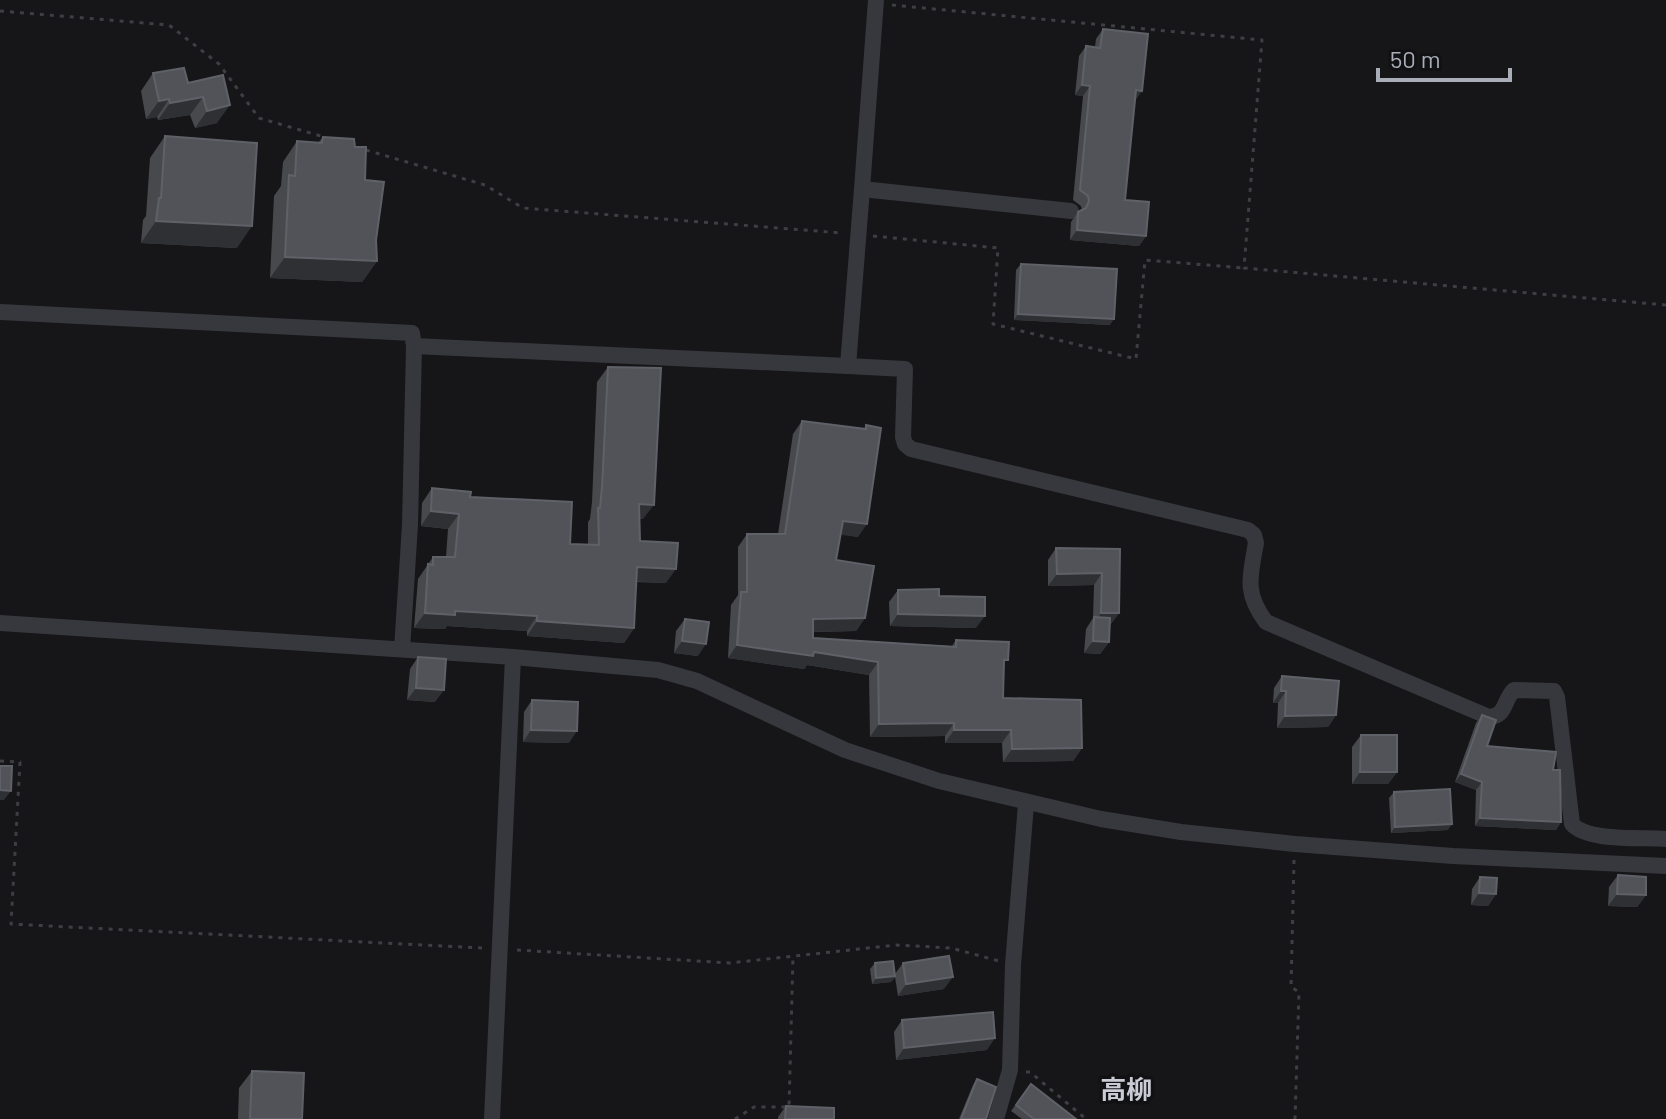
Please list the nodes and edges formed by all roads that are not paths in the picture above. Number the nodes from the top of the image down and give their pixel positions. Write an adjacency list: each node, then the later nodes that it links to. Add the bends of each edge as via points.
1 (876, 2): 2 (street)
2 (862, 189): 3 (street); 6 (street)
3 (1071, 211)
4 (0, 312): 5 (street, via 412,333)
5 (414, 346): 6 (street); 8 (street)
6 (848, 366): 11 (street, via 905,369 903,437 911,449 1248,530 1256,543 1250,592 1266,622 1489,717 1503,712 1514,690 1554,691 1572,824 1591,835)
7 (0, 623): 8 (street)
8 (402, 649): 9 (street)
9 (513, 657): 10 (street, via 658,670 697,681 845,750); 13 (street)
10 (1026, 804): 12 (street, via 1181,832 1295,844); 14 (street, via 1010,1070)
11 (1666, 839)
12 (1666, 866)
13 (492, 1119)
14 (996, 1119)

